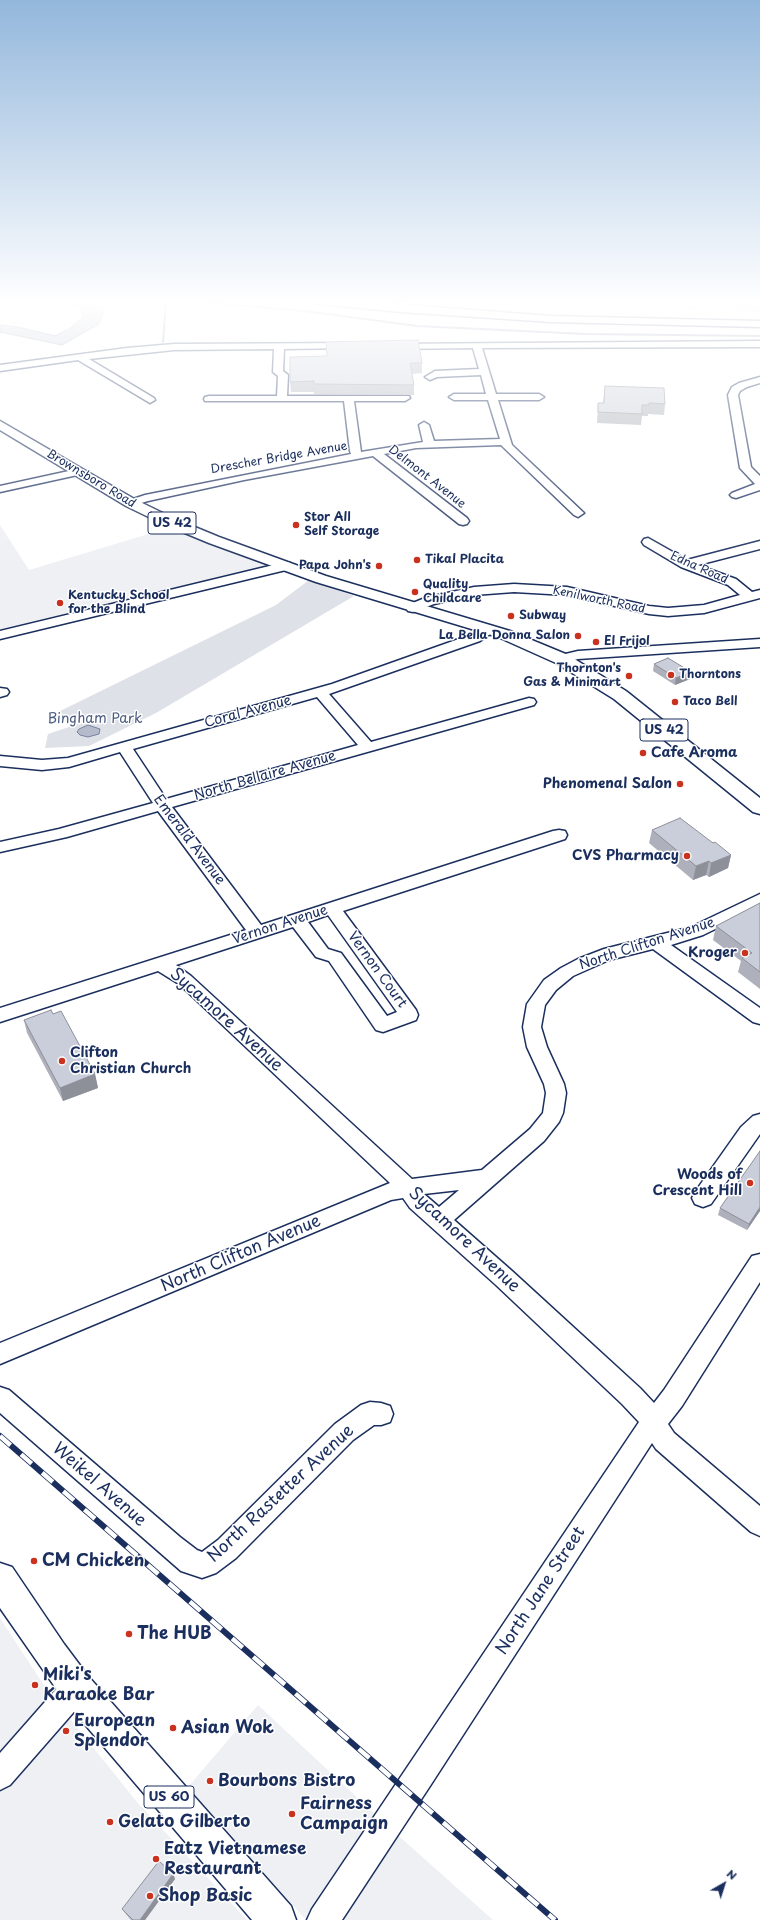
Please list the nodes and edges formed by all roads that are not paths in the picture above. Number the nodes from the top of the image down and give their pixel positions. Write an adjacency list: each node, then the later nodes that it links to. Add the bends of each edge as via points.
1 (134, 391): 12 (street)
2 (282, 391): 7 (street)
3 (490, 391): 5 (street)
4 (734, 391): 20 (street, via 733,395 746,468)
5 (492, 397): 6 (street); 10 (street); 15 (street)
6 (539, 397)
7 (282, 398): 8 (street); 11 (street)
8 (349, 398): 9 (street); 18 (street, via 355,451)
9 (405, 398)
10 (454, 398)
11 (209, 399)
12 (150, 400)
13 (424, 425): 16 (street)
14 (3, 429): 19 (main road, Brownsboro Road / US 42)
15 (505, 442): 16 (street, Drescher Bridge Avenue); 25 (street)
16 (429, 444): 17 (street, Drescher Bridge Avenue)
17 (376, 453): 18 (street, Drescher Bridge Avenue); 26 (street, Delmont Avenue)
18 (359, 456): 24 (street, Drescher Bridge Avenue, via 213,483)
19 (78, 472): 22 (street); 24 (main road, Brownsboro Road / US 42)
20 (760, 482)
21 (760, 486): 23 (street, via 746,489)
22 (0, 488)
23 (736, 495)
24 (131, 503): 30 (main road, Brownsboro Road / US 42, via 148,513 214,540)
25 (578, 513)
26 (463, 521)
27 (648, 542): 29 (street, Edna Road)
28 (760, 545): 29 (street)
29 (685, 564): 31 (street, Edna Road, via 732,582)
30 (286, 566): 32 (main road, Brownsboro Road / US 42); 34 (street)
31 (755, 595): 32 (street, Kenilworth Road, via 704,609 668,612 648,610 567,591 508,588 459,594)
32 (413, 608): 33 (main road, Brownsboro Road / US 42)
33 (489, 630): 36 (main road, Brownsboro Road / US 42, via 520,640); 37 (street, Coral Avenue, via 475,638)
34 (0, 634)
35 (760, 643): 36 (street, via 578,655)
36 (562, 659): 43 (main road, Brownsboro Road / US 42, via 620,695)
37 (320, 692): 39 (street, Coral Avenue); 40 (street)
38 (529, 702): 40 (street, North Bellaire Avenue)
39 (124, 747): 41 (street, Coral Avenue, via 60,764); 42 (street, Emerald Avenue)
40 (367, 747): 42 (street, North Bellaire Avenue)
41 (0, 761)
42 (162, 805): 45 (street, North Bellaire Avenue); 49 (street, Emerald Avenue)
43 (760, 808)
44 (559, 835): 47 (street, Vernon Avenue)
45 (0, 847)
46 (760, 900): 50 (street, North Clifton Avenue, via 697,931)
47 (332, 908): 48 (street, Vernon Avenue); 48 (street, Vernon Court, via 409,1015 383,1025 335,957 322,953)
48 (297, 919): 49 (street, Vernon Avenue)
49 (257, 932): 51 (street, Vernon Avenue)
50 (656, 943): 53 (street); 55 (street, North Clifton Avenue, via 604,955 584,963 558,978 544,992 536,1004 532,1027 537,1047 554,1084 556,1093 553,1113 549,1122 537,1135)
51 (160, 963): 52 (street, Vernon Avenue); 56 (street, Sycamore Avenue, via 185,980)
52 (0, 1015)
53 (760, 1017)
54 (760, 1122): 57 (street, via 748,1133)
55 (488, 1178): 56 (street, North Clifton Avenue); 58 (street, North Clifton Avenue)
56 (408, 1188): 58 (street, Sycamore Avenue, via 418,1202); 60 (street, North Clifton Avenue, via 388,1192)
57 (703, 1198)
58 (439, 1220): 63 (street, Sycamore Avenue, via 631,1396)
59 (760, 1263): 63 (street, North Jane Street, via 673,1398)
60 (0, 1354)
61 (0, 1398): 65 (street, Weikel Avenue, via 190,1562)
62 (381, 1414): 65 (street, North Rastetter Avenue, via 370,1413 344,1432 227,1549)
63 (652, 1422): 64 (street, Sycamore Avenue, via 665,1441); 70 (street, North Jane Street)
64 (760, 1523)
65 (202, 1565)
66 (0, 1579): 67 (main road, US 60)
67 (76, 1688): 68 (street); 69 (main road, US 60)
68 (0, 1775)
69 (277, 1920)
70 (323, 1920)

